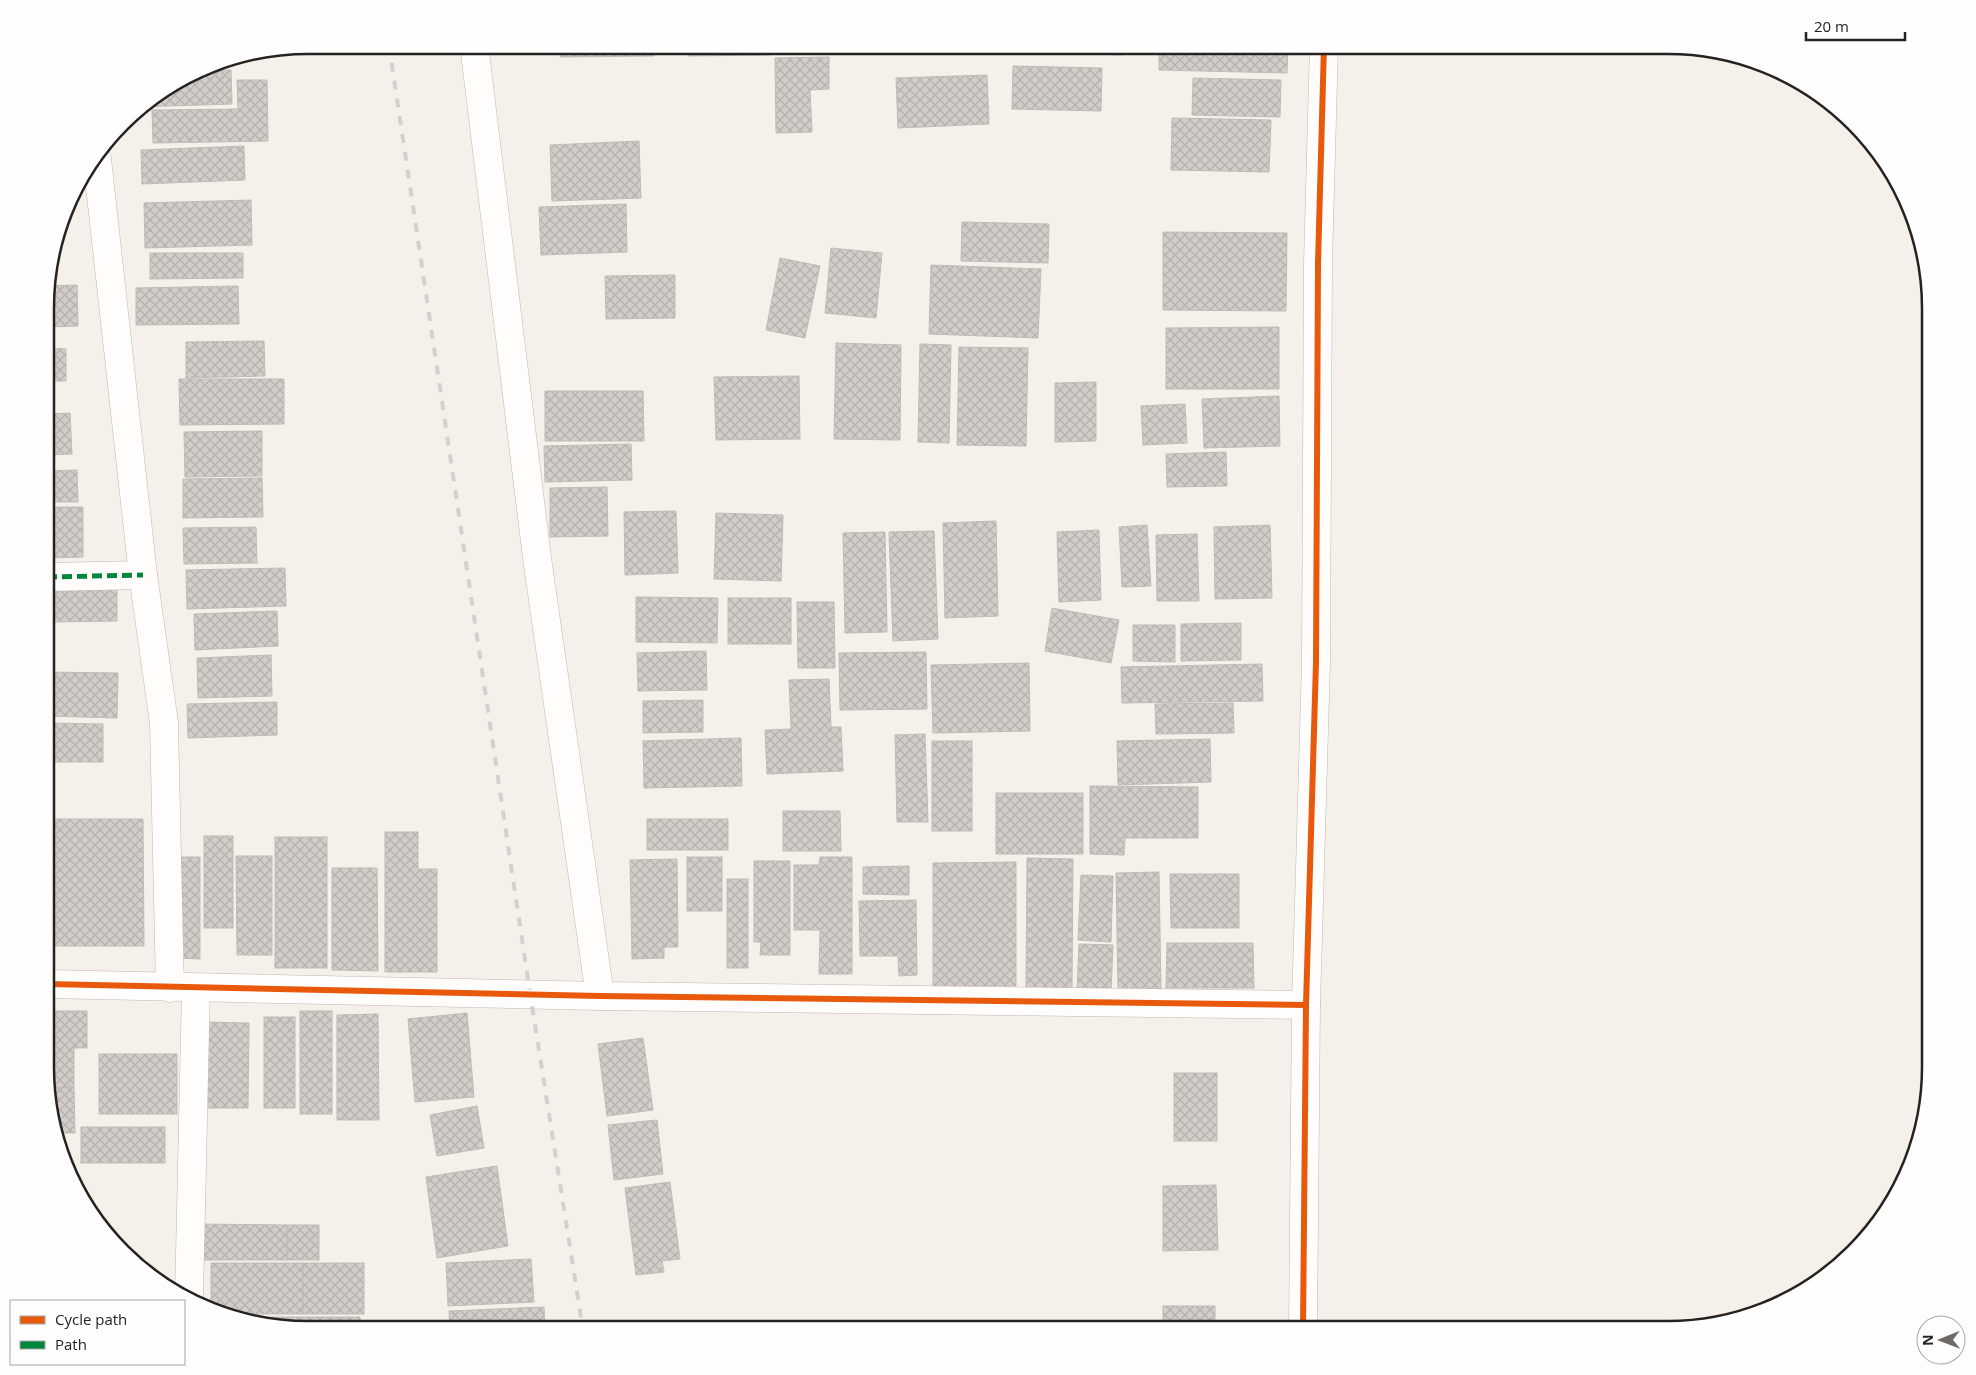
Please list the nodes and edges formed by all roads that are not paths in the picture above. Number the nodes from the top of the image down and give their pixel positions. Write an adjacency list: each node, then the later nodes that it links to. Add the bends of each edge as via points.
1 (475, 54): 9 (street, via 537,558)
2 (1324, 54): 10 (street, via 1318,263 1316,662)
3 (98, 164): 4 (street)
4 (143, 575): 5 (street); 7 (street, via 164,723)
5 (54, 577)
6 (54, 984): 7 (street)
7 (170, 988): 8 (street)
8 (196, 988): 9 (street); 11 (street)
9 (600, 996): 10 (street)
10 (1306, 1005): 12 (street)
11 (190, 1292)
12 (1303, 1321)

